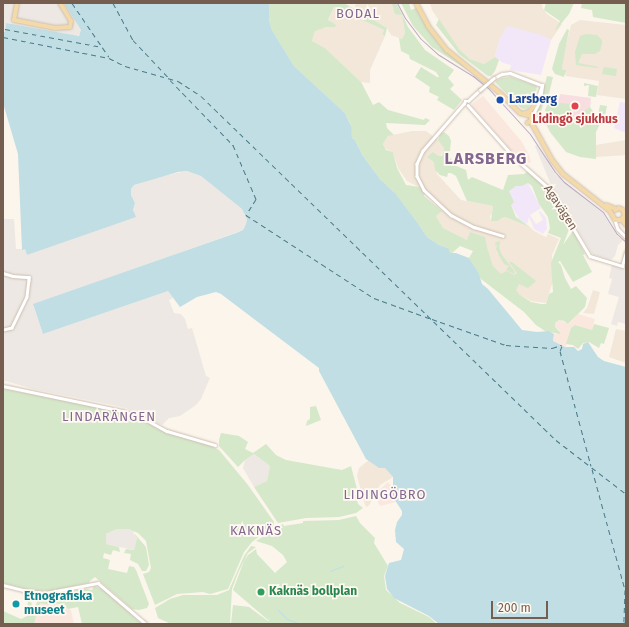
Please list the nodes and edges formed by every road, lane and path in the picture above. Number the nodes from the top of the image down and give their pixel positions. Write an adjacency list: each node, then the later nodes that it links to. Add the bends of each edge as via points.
1 (17, 3): 2 (main road, via 14,20 66,28 71,26 71,21)
2 (60, 3)
3 (416, 3): 5 (main road, via 428,26 447,50)
4 (542, 85): 7 (street, bridge, via 510,73 500,75 468,101 465,100); 8 (street); 9 (street, via 540,100)
5 (493, 88): 6 (main road); 9 (main road)
6 (512, 104): 8 (main road, via 524,113 529,112); 9 (main road)
7 (466, 105): 16 (street, via 423,151 417,164 417,176 421,186 451,215 474,227); 18 (street, Agavägen, via 516,159 550,189 590,256 622,266)
8 (535, 105): 9 (street)
9 (527, 117): 10 (main road); 10 (main road)
10 (529, 123): 11 (main road, via 563,174)
11 (593, 198): 12 (main road); 13 (main road)
12 (617, 209): 13 (main road); 14 (main road, via 623,210)
13 (612, 213): 14 (main road)
14 (621, 219): 15 (main road); 17 (street, via 618,227)
15 (626, 225)
16 (503, 236)
17 (626, 236)
18 (626, 252)
19 (3, 273): 20 (street, via 29,277 27,297 12,328)
20 (3, 330)
21 (3, 386): 22 (street, via 123,410 167,431)
22 (215, 445)
23 (3, 585): 24 (street, via 45,593 98,583)
24 (146, 624)

